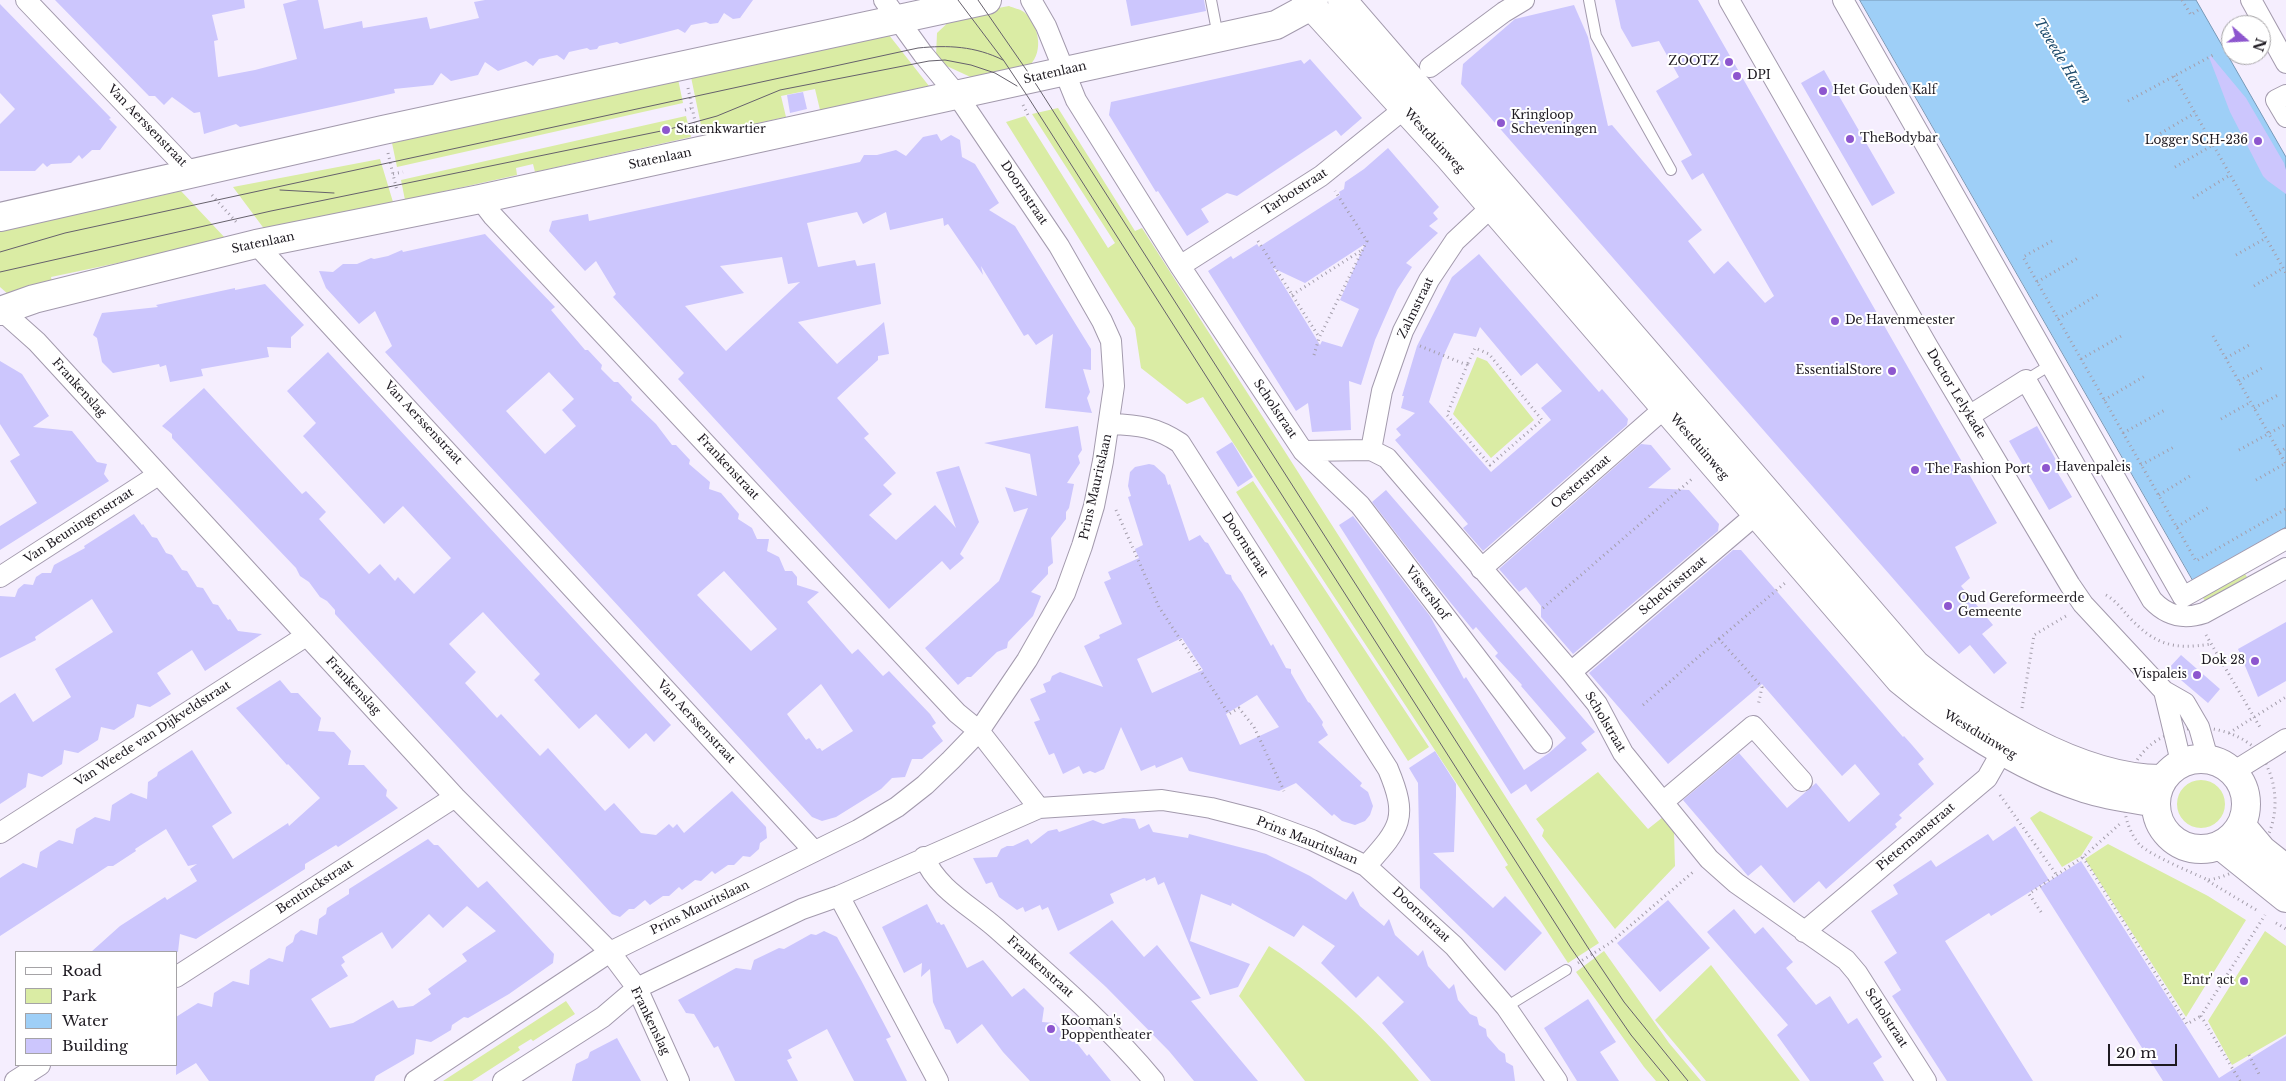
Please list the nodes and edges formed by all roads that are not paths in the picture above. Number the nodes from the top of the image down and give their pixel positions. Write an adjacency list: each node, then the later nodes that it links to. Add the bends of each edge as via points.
1 (26, 0): 22 (street, Van Aerssenstraat)
2 (987, 0): 12 (street)
3 (1031, 0): 16 (street, Scholstraat, via 1046,26)
4 (1210, 0): 13 (lane)
5 (1342, 0): 24 (street, Westduinweg)
6 (1524, 0): 15 (street)
7 (1589, 0): 21 (lane, via 1596,36)
8 (1729, 0): 32 (street, Doctor Lelykade)
9 (1843, 0): 29 (street)
10 (2251, 0): 14 (street)
11 (1310, 2): 13 (street, Statenlaan, via 1276,25); 19 (street, Westduinweg)
12 (890, 10): 18 (street, Doornstraat); 22 (street, via 683,65)
13 (1218, 37): 16 (street, Statenlaan)
14 (2286, 63)
15 (1430, 67)
16 (1063, 71): 18 (street, Statenlaan); 27 (street, Scholstraat, via 1076,100)
17 (2286, 95): 20 (street, via 2276,100)
18 (964, 105): 23 (street, Statenlaan, via 702,150); 33 (street, Doornstraat, via 1059,246 1102,321 1111,341 1114,359)
19 (1397, 115): 24 (street, Westduinweg); 27 (street, Tarbotstraat, via 1321,176)
20 (2286, 117)
21 (1671, 170)
22 (191, 172): 25 (street)
23 (480, 199): 26 (street, Statenlaan); 45 (street, Frankenstraat, via 957,713)
24 (1500, 199): 31 (street, Westduinweg); 34 (street, Zalmstraat, via 1450,249 1429,280 1400,338 1382,391)
25 (0, 216)
26 (256, 244): 28 (street, Statenlaan); 59 (street, Van Aerssenstraat)
27 (1180, 266): 35 (street, Scholstraat)
28 (0, 310): 36 (street, Frankenslag, via 37,342)
29 (2052, 364): 30 (lane); 38 (street, via 2183,597)
30 (2026, 380): 32 (street); 39 (street, via 2159,608 2171,615 2196,616)
31 (1673, 401): 37 (street, Westduinweg); 40 (street, Oesterstraat)
32 (1969, 416): 44 (street, Doctor Lelykade, via 2083,604)
33 (1110, 424): 45 (street, Prins Mauritslaan, via 1094,506 1065,593 1013,684); 62 (street, Doornstraat, via 1137,425 1163,431 1180,443 1388,769 1401,808 1393,836)
34 (1371, 450): 35 (street, Scholstraat); 40 (street, Scholstraat, via 1387,458)
35 (1303, 451): 47 (street, Vissershof, via 1360,505)
36 (158, 475): 41 (street, Van Beuningenstraat); 42 (street, Frankenslag)
37 (1765, 507): 43 (street, Schelvisstraat); 46 (street, Westduinweg, via 1900,680 1928,704)
38 (2286, 539)
39 (2286, 568)
40 (1481, 569): 43 (street, Scholstraat)
41 (0, 577)
42 (306, 636): 53 (street, Frankenslag); 57 (street, Van Weede van Dijkveldstraat)
43 (1571, 672): 54 (street, Scholstraat, via 1597,704 1623,753)
44 (2164, 691): 49 (street, Doctor Lelykade, via 2185,704 2199,727); 52 (street, Doctor Lelykade, via 2174,732)
45 (980, 731): 55 (street); 59 (street, Prins Mauritslaan, via 925,785 897,807)
46 (2009, 741): 52 (street, Westduinweg, via 2067,782); 66 (street, Pietermanstraat, via 1987,778)
47 (1542, 743)
48 (2272, 747): 50 (street)
49 (2208, 759): 50 (street); 52 (street)
50 (2234, 772): 56 (street, via 2245,791 2246,809)
51 (1802, 781): 54 (street, via 1753,726)
52 (2166, 782): 58 (street, via 2159,820 2174,840 2196,849)
53 (455, 797): 67 (street, Frankenslag); 69 (street, Bentinckstraat)
54 (1663, 802): 66 (street, Scholstraat, via 1709,859 1736,883)
55 (1039, 808): 60 (street, Prins Mauritslaan); 62 (street, Prins Mauritslaan, via 1162,800 1211,808 1258,820 1312,840)
56 (2241, 825): 58 (street); 61 (street)
57 (0, 834)
58 (2220, 845): 61 (street)
59 (814, 851): 67 (street, Prins Mauritslaan)
60 (924, 857): 64 (street, Prins Mauritslaan); 78 (street, Frankenstraat, via 935,878 1093,1015 1129,1050)
61 (2254, 858): 63 (street); 65 (street)
62 (1366, 866): 71 (street, Doornstraat, via 1454,946)
63 (2286, 869)
64 (838, 896): 70 (street, Prins Mauritslaan, via 802,909); 77 (street)
65 (2286, 898)
66 (1804, 932): 80 (street, Scholstraat, via 1833,949 1857,973)
67 (610, 952): 70 (street, Frankenslag); 74 (street, Prins Mauritslaan)
68 (1566, 970): 71 (lane)
69 (178, 976)
70 (637, 988): 75 (street, Prins Mauritslaan, via 603,1017); 76 (street, Frankenslag)
71 (1506, 1007): 79 (street, Doornstraat)
72 (38, 1066): 73 (street)
73 (15, 1081)
74 (415, 1081)
75 (503, 1081)
76 (680, 1081)
77 (938, 1081)
78 (1154, 1081)
79 (1557, 1081)
80 (1926, 1081)

